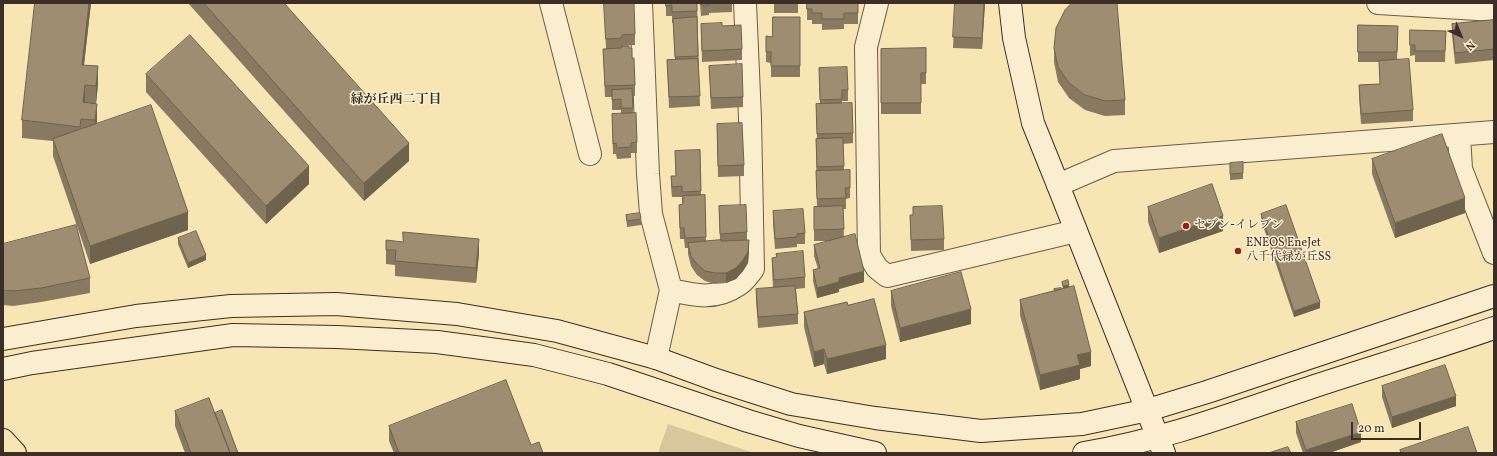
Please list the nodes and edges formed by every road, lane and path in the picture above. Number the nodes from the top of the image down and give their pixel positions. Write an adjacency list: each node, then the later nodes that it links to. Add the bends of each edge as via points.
1 (551, 3): 10 (street)
2 (642, 3): 14 (street, via 648,174 652,214)
3 (745, 3): 14 (street, via 754,269 739,285 716,296 692,295)
4 (877, 3): 12 (street, via 866,47 870,254 876,268 887,276)
5 (1010, 3): 11 (street, via 1014,38 1033,123)
6 (1378, 3): 7 (street)
7 (1494, 10)
8 (1494, 132): 9 (street)
9 (1459, 135): 11 (street, via 1114,161); 13 (street, via 1461,169)
10 (590, 154)
11 (1058, 185): 12 (street)
12 (1076, 230): 20 (street)
13 (1494, 253)
14 (671, 290): 18 (street)
15 (1494, 296): 20 (street)
16 (1494, 328): 22 (street, via 1214,421)
17 (3, 339): 18 (street, via 136,316 199,309 336,304 465,315 557,331)
18 (656, 358): 20 (street, via 791,404 875,418 981,431 1082,424)
19 (3, 369): 24 (street, via 233,335 438,342 534,355 608,374 748,422)
20 (1148, 410): 22 (street)
21 (3, 440): 23 (main road)
22 (1161, 445): 25 (street)
23 (15, 453)
24 (875, 453)
25 (1084, 453)

